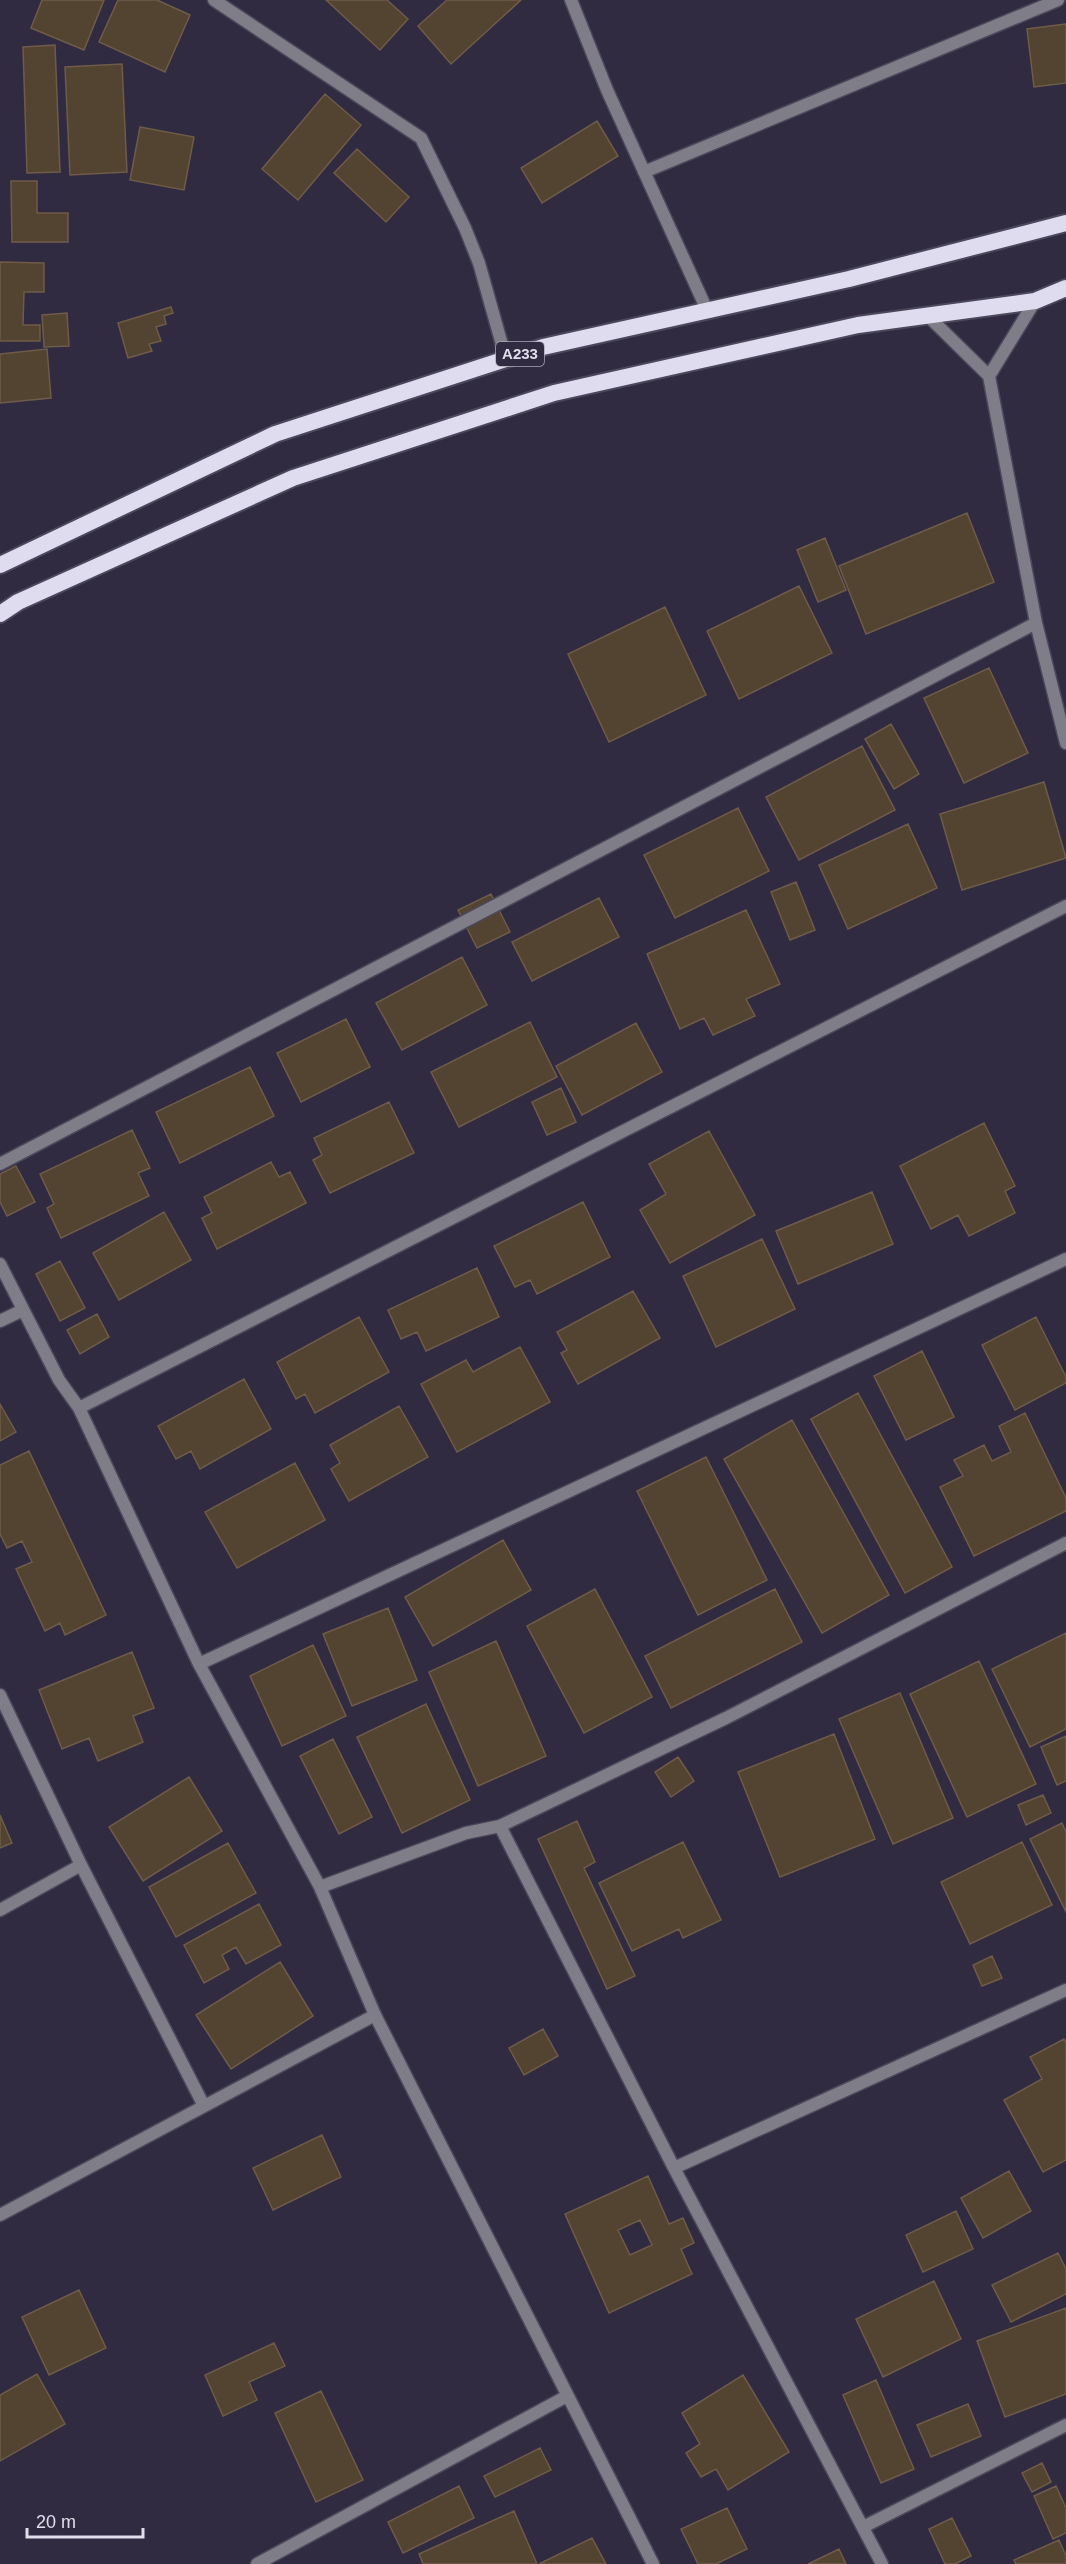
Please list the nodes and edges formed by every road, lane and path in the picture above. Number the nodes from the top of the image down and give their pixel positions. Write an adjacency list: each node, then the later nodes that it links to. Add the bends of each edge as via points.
1 (214, 0): 10 (street, via 421,138 479,263)
2 (571, 0): 4 (street)
3 (1058, 0): 4 (street)
4 (644, 172): 8 (street)
5 (1066, 223): 8 (highway, A233, via 849,279)
6 (1066, 288): 7 (highway)
7 (1035, 301): 9 (highway); 11 (street)
8 (708, 310): 10 (highway, A233)
9 (928, 316): 11 (street); 13 (highway, via 858,326 554,393 293,478 18,602)
10 (506, 359): 12 (highway, A233, via 275,434)
11 (989, 376): 14 (street)
12 (0, 565)
13 (0, 614)
14 (1036, 623): 15 (street); 17 (street)
15 (1066, 743)
16 (1066, 906): 22 (street)
17 (0, 1164)
18 (1066, 1259): 24 (street)
19 (0, 1264): 20 (street)
20 (23, 1310): 21 (street); 22 (street, via 59,1380)
21 (0, 1321)
22 (79, 1407): 24 (street)
23 (1066, 1543): 26 (street, via 726,1718)
24 (199, 1664): 28 (street)
25 (0, 1695): 27 (street)
26 (500, 1826): 28 (street, via 466,1833); 33 (street)
27 (81, 1865): 29 (street); 32 (street)
28 (320, 1887): 31 (street)
29 (0, 1910)
30 (1066, 1989): 33 (street)
31 (375, 2015): 32 (street); 35 (street)
32 (204, 2106): 34 (street)
33 (674, 2168): 37 (street)
34 (0, 2216)
35 (567, 2396): 38 (street); 39 (street)
36 (1066, 2425): 37 (street)
37 (863, 2527): 40 (street)
38 (257, 2564)
39 (653, 2564)
40 (882, 2564)

